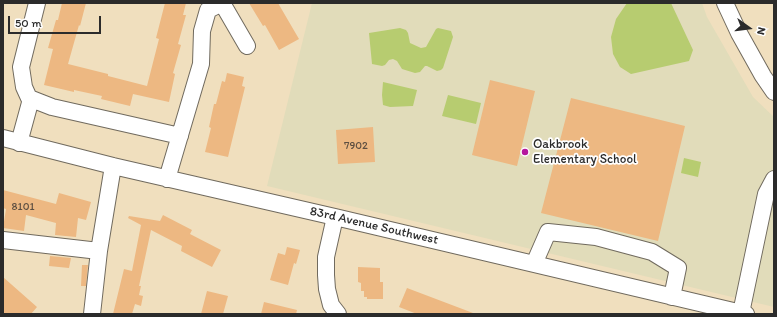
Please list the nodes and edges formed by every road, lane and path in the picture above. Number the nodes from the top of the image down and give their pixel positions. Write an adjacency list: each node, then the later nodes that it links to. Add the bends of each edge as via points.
1 (36, 3): 6 (street, via 21,67 24,87)
2 (221, 3): 4 (street); 7 (street, via 208,10 202,31 201,64)
3 (725, 3): 5 (street, via 738,33)
4 (247, 46)
5 (774, 92)
6 (31, 99): 7 (street, via 52,107); 9 (street)
7 (180, 136): 12 (street)
8 (3, 138): 9 (street, 83rd Avenue Southwest)
9 (19, 142): 10 (street, 83rd Avenue Southwest)
10 (113, 166): 12 (street, 83rd Avenue Southwest); 15 (street)
11 (774, 178): 18 (street, via 766,194)
12 (167, 179): 13 (street, 83rd Avenue Southwest)
13 (335, 217): 16 (street, 83rd Avenue Southwest); 20 (street, via 326,256 326,275 331,305)
14 (3, 240): 15 (street)
15 (99, 251): 19 (street)
16 (534, 264): 17 (street, 83rd Avenue Southwest); 17 (street, via 548,232 596,237 652,252 678,268)
17 (672, 297): 18 (street, 83rd Avenue Southwest)
18 (743, 313)
19 (92, 314)
20 (338, 314)

